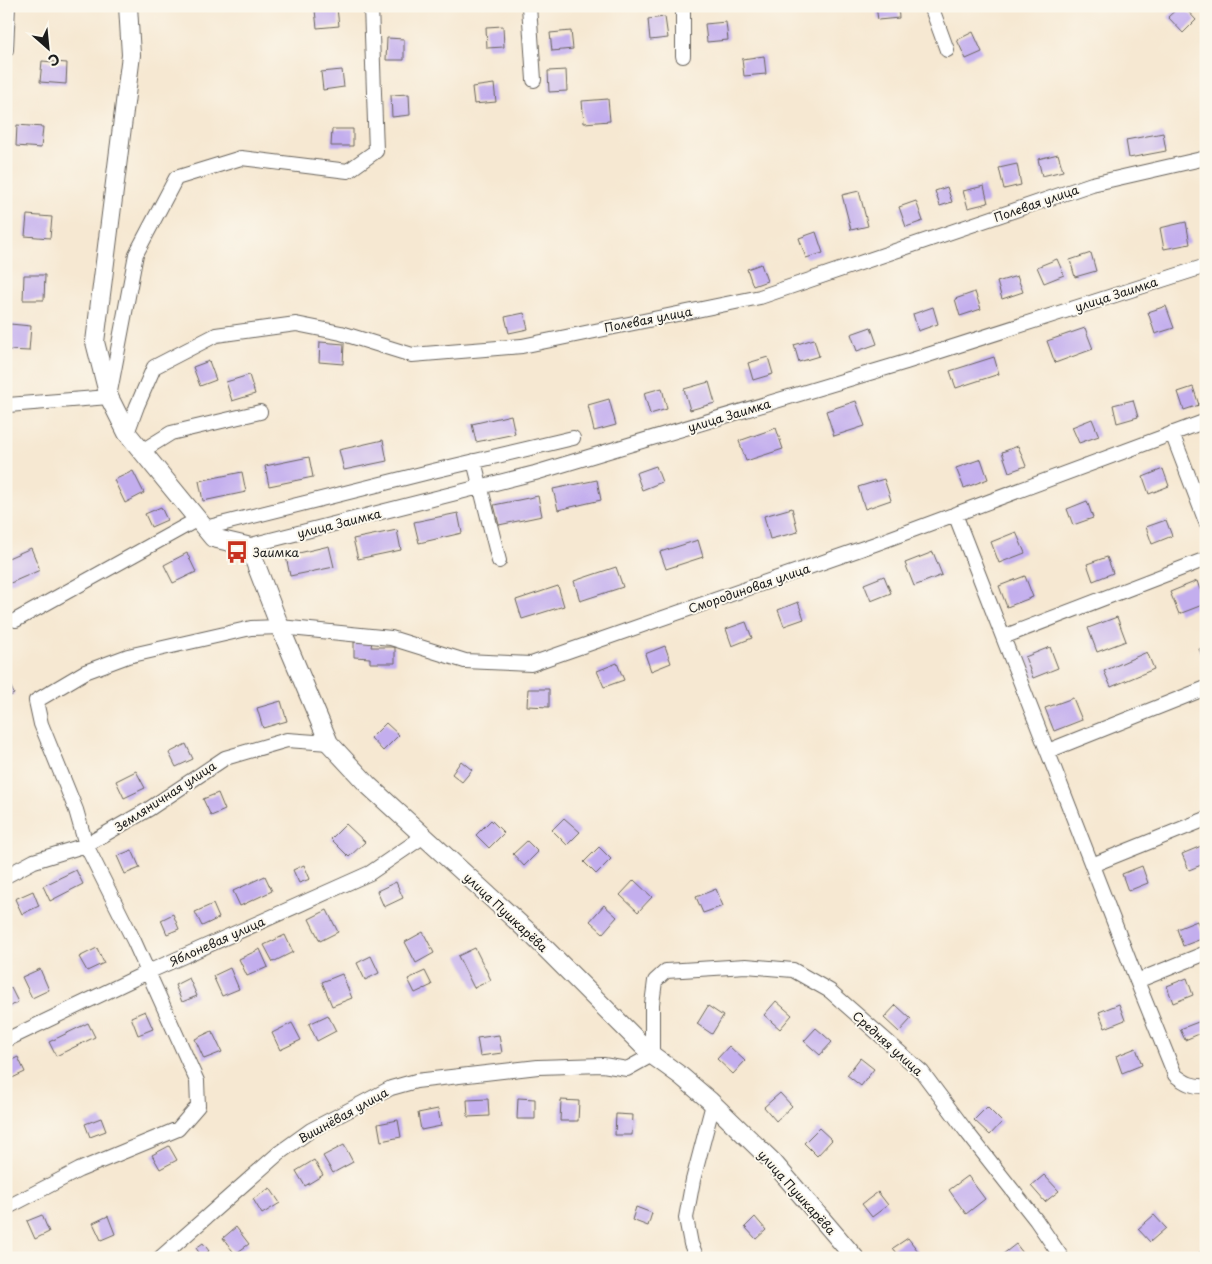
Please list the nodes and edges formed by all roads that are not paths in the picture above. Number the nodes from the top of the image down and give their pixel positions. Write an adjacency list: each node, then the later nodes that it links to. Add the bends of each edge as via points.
1 (8, 6): 7 (street)
2 (128, 6): 13 (street, via 131,54 95,342)
3 (372, 6): 13 (street, via 376,151 348,172 241,158 176,178 136,254)
4 (529, 6): 10 (street)
5 (683, 6): 9 (street)
6 (931, 6): 8 (street)
7 (6, 50)
8 (947, 50)
9 (683, 56)
10 (534, 80)
11 (1206, 158): 17 (street, Полевая улица, via 1092,184 760,297 522,346 412,355 341,333 296,324 216,335 154,367)
12 (1206, 266): 22 (street, улица Заимка, via 906,362)
13 (109, 397): 14 (street); 17 (street)
14 (7, 405)
15 (260, 412): 20 (street, via 172,432)
16 (1206, 421): 18 (street, Смородиновая улица)
17 (127, 433): 20 (street)
18 (1172, 433): 23 (street, Смородиновая улица); 24 (street)
19 (574, 438): 21 (street)
20 (142, 451): 25 (street)
21 (474, 461): 22 (street); 25 (street)
22 (480, 487): 26 (street, улица Заимка); 28 (street)
23 (956, 514): 30 (street, Смородиновая улица, via 531,664 465,661 391,638); 31 (street)
24 (1206, 522)
25 (205, 528): 26 (street); 29 (street)
26 (247, 546): 30 (street, улица Пушкарёва)
27 (1206, 559): 31 (street)
28 (499, 561)
29 (16, 620)
30 (280, 627): 33 (street, улица Пушкарёва); 37 (street, Смородиновая улица, via 252,628 128,656 85,672 36,700 41,724 76,810)
31 (1003, 637): 34 (street)
32 (1206, 688): 34 (street)
33 (329, 743): 36 (street, улица Пушкарёва, via 369,786); 37 (street, Земляничная улица, via 287,740 225,758 149,809)
34 (1048, 752): 38 (street)
35 (1206, 819): 38 (street)
36 (424, 836): 41 (street, Яблоневая улица, via 370,872); 44 (street, улица Пушкарёва, via 533,936)
37 (86, 845): 39 (street, Земляничная улица, via 34,862); 41 (street)
38 (1092, 865): 42 (street)
39 (6, 876)
40 (1206, 954): 42 (street)
41 (148, 972): 43 (street, Яблоневая улица); 47 (street, via 197,1081 198,1106 178,1129 79,1170)
42 (1137, 981): 45 (street, via 1175,1075 1186,1084)
43 (6, 1040)
44 (652, 1055): 46 (street, улица Пушкарёва); 48 (street, Вишнёвая улица, via 627,1069 604,1065 538,1067 416,1081 391,1088 312,1130 279,1153); 51 (street, Средняя улица, via 655,982 666,971 746,966 792,970 830,991 922,1072)
45 (1206, 1086)
46 (713, 1104): 49 (street, via 686,1218); 50 (street, улица Пушкарёва, via 773,1162)
47 (6, 1208)
48 (160, 1258)
49 (697, 1258)
50 (855, 1258)
51 (1062, 1258)

